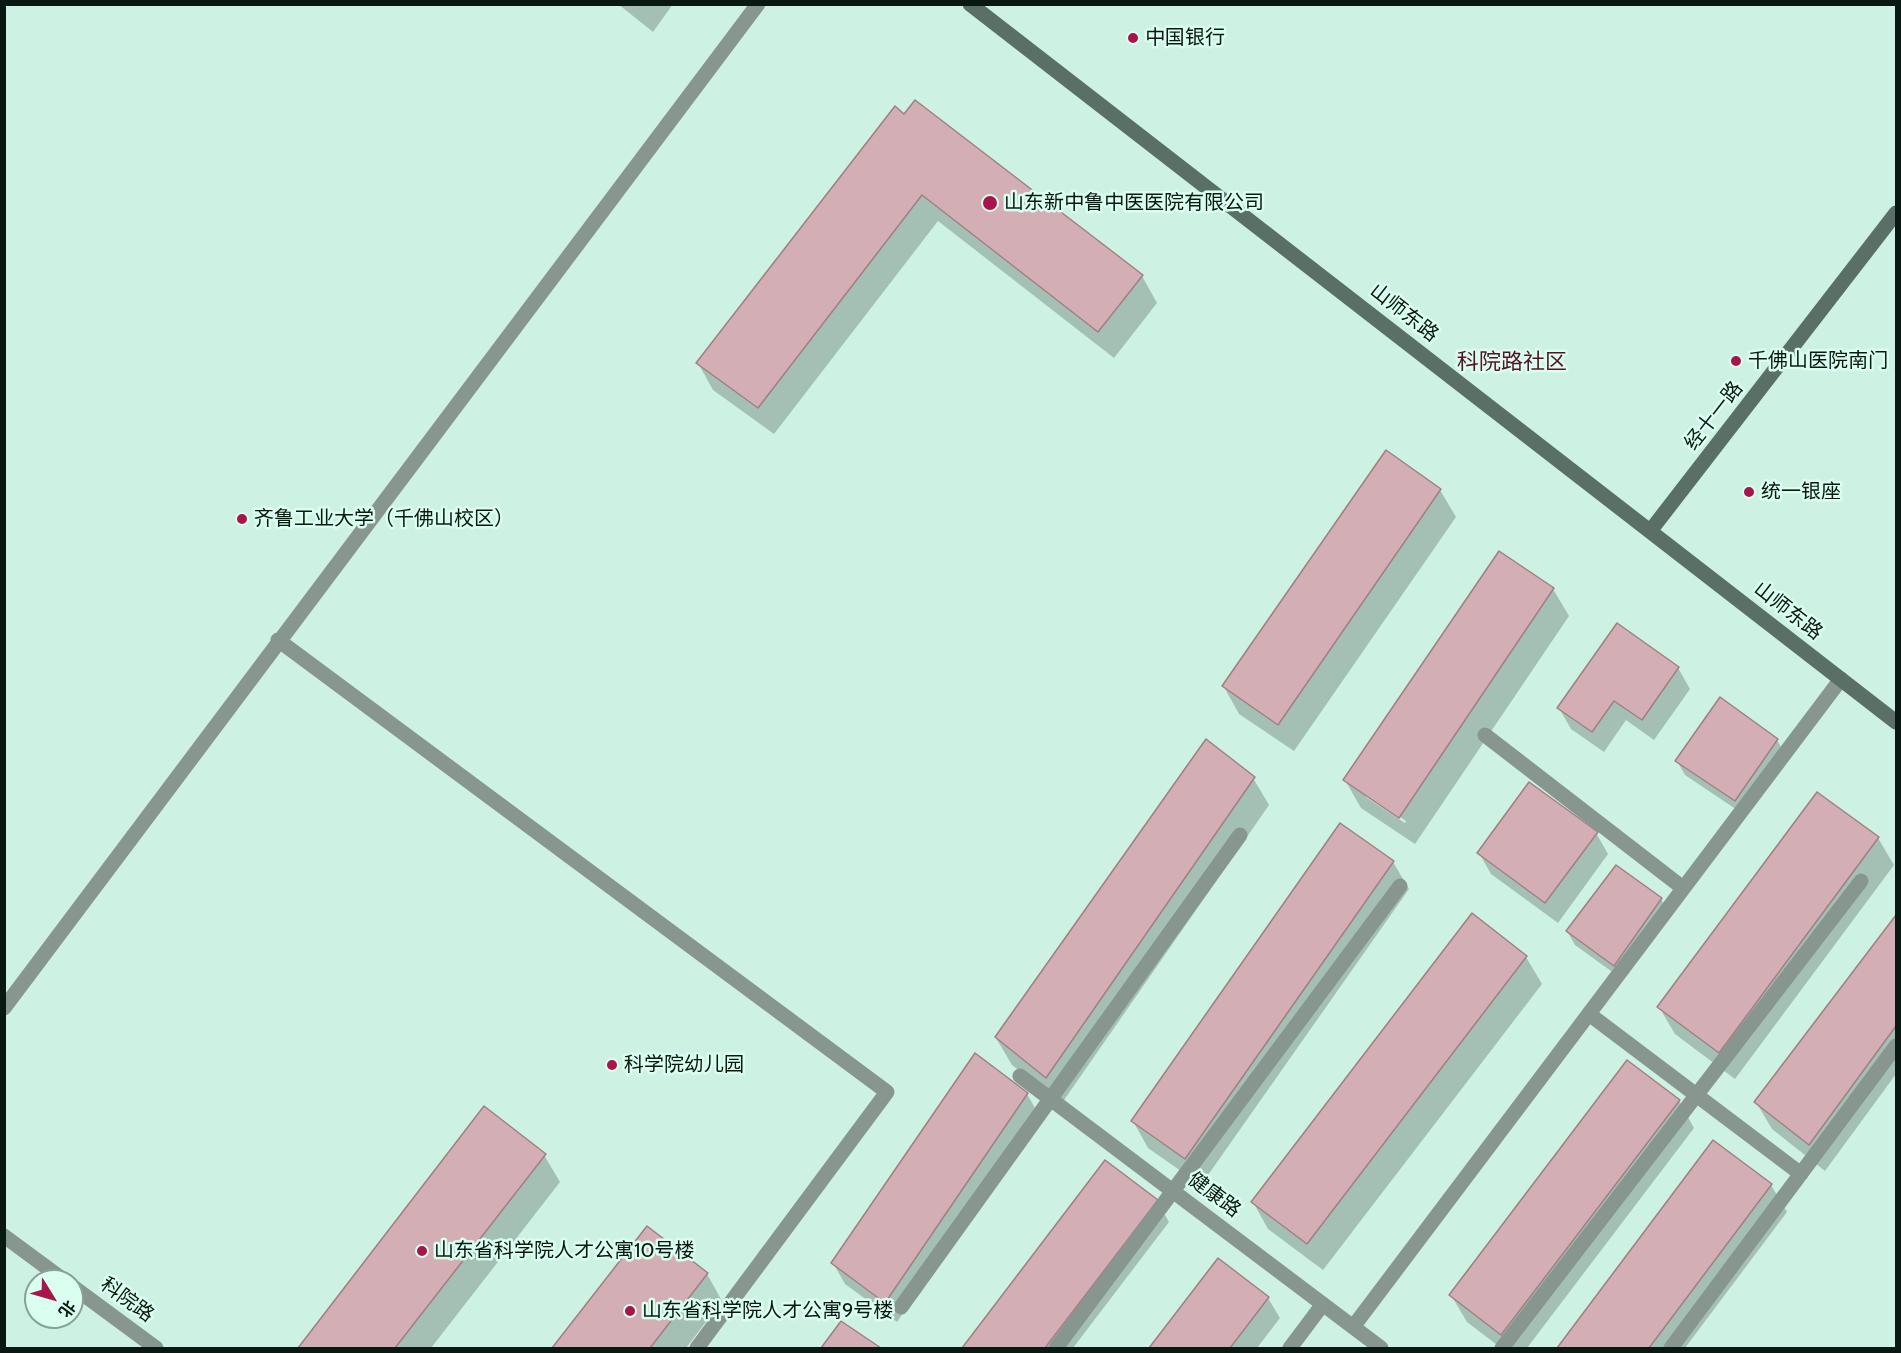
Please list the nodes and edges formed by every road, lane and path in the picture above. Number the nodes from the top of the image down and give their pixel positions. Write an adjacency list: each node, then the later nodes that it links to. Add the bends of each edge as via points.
1 (758, 4): 5 (street)
2 (970, 4): 4 (main road, 山师东路)
3 (1896, 213): 4 (main road, 经十一路)
4 (1651, 530): 6 (main road, 山师东路)
5 (279, 640): 13 (street); 28 (street, via 887,1092)
6 (1841, 679): 7 (main road, 山师东路); 12 (street)
7 (1896, 722)
8 (1485, 735): 12 (street)
9 (1240, 835): 18 (street)
10 (1861, 881): 17 (street)
11 (1400, 886): 20 (street)
12 (1683, 888): 14 (street)
13 (4, 1008)
14 (1588, 1014): 17 (street); 26 (street)
15 (1896, 1046): 19 (street)
16 (1020, 1076): 18 (street, 健康路)
17 (1696, 1095): 19 (street); 32 (street)
18 (1051, 1099): 20 (street, 健康路); 25 (street)
19 (1801, 1174): 33 (street)
20 (1173, 1191): 24 (street, 健康路); 29 (street)
21 (4, 1236): 22 (street)
22 (49, 1269)
23 (84, 1295): 27 (street, 科院路)
24 (1323, 1304): 26 (street, 健康路); 30 (street)
25 (901, 1307)
26 (1353, 1327): 31 (street, 健康路)
27 (156, 1348)
28 (697, 1348)
29 (1056, 1348)
30 (1290, 1348)
31 (1381, 1348)
32 (1502, 1348)
33 (1671, 1348)

